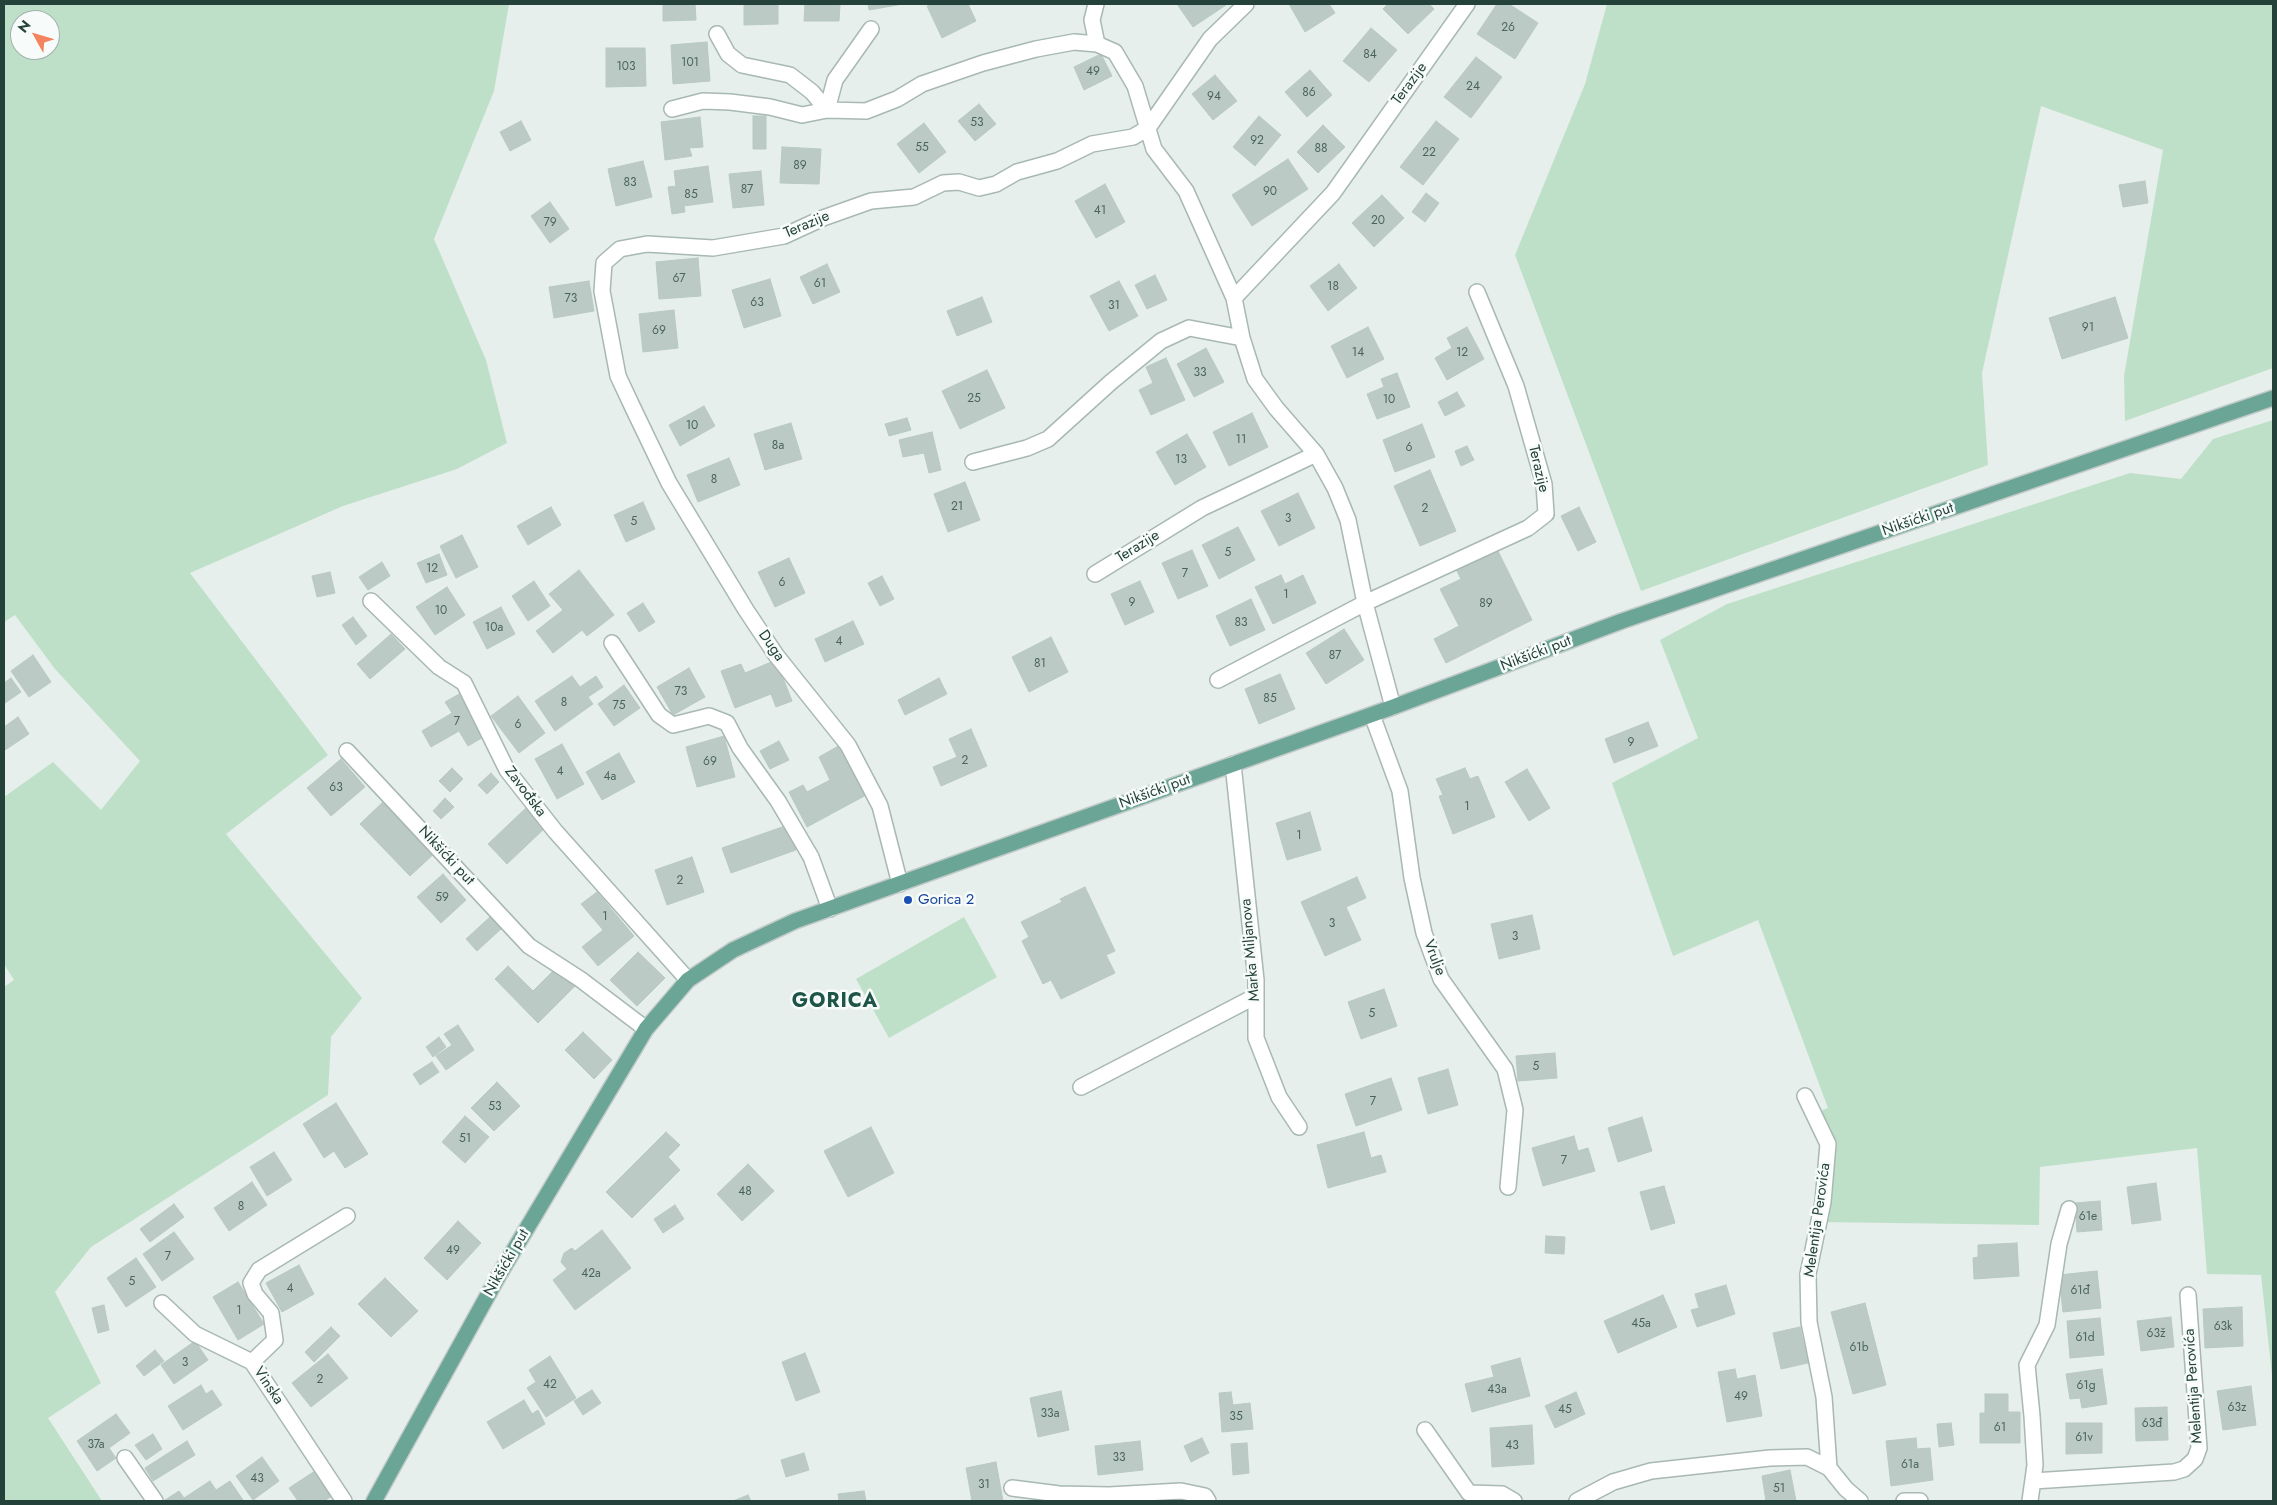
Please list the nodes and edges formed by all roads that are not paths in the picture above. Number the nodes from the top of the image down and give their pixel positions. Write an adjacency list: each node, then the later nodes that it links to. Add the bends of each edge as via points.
1 (1096, 4): 6 (street, via 1092,20)
2 (1246, 4): 9 (street, via 1210,40)
3 (1466, 4): 11 (street, Terazije, via 1332,193)
4 (871, 29): 8 (street, via 835,80)
5 (717, 34): 8 (street, via 728,54 742,65 790,76 812,92)
6 (1097, 44): 8 (street, via 1074,42 983,63 922,84 897,99 866,111); 9 (street, via 1115,52 1135,86)
7 (672, 109): 8 (street, via 703,101 770,107 802,115)
8 (827, 110)
9 (1148, 128): 11 (street, via 1154,149 1186,191); 14 (street, Terazije, via 1133,137 1092,144 1057,161 1017,172 996,184 979,188 959,182 943,184 914,197 871,201 784,236 713,248 647,244 620,249 604,263 602,291 618,376)
10 (1477, 292): 19 (street, Terazije, via 1516,386 1544,484 1546,514 1528,528)
11 (1234, 298): 12 (street)
12 (1242, 338): 15 (street, via 1255,379); 16 (street, via 1190,328 1161,341 1048,439)
13 (2273, 398): 22 (main road, Nikšićki put, via 1622,622)
14 (633, 408): 26 (street, Duga, via 669,482 746,610 776,655 848,745 880,806)
15 (1316, 454): 17 (street, Terazije, via 1202,508); 19 (street, via 1348,520)
16 (974, 462)
17 (1095, 574)
18 (371, 601): 28 (street, Zavođska, via 439,667 464,683 507,770 555,831)
19 (1365, 603): 21 (street, Terazije); 22 (street)
20 (612, 643): 27 (street, via 660,715 673,725 709,716 728,724 740,748 778,801 811,857)
21 (1218, 680)
22 (1393, 707): 23 (main road, Nikšićki put)
23 (1372, 715): 25 (main road, Nikšićki put); 34 (street, Vrulje, via 1400,791 1412,878 1424,932 1441,979 1506,1069 1516,1110)
24 (347, 751): 30 (street, Nikšićki put, via 529,946)
25 (1233, 764): 26 (main road, Nikšićki put); 29 (street, Marka Miljanova)
26 (900, 884): 27 (main road, Nikšićki put)
27 (830, 910): 28 (main road, Nikšićki put, via 795,921 733,950)
28 (688, 980): 30 (main road, Nikšićki put)
29 (1256, 996): 31 (street); 33 (street, Marka Miljanova, via 1256,1038 1279,1097)
30 (646, 1028): 47 (main road, Nikšićki put, via 500,1275)
31 (1081, 1087)
32 (1805, 1096): 42 (street, Melentija Perovića, via 1828,1144 1823,1202 1808,1274 1810,1322 1824,1397)
33 (1299, 1127)
34 (1508, 1187)
35 (2069, 1209): 43 (street, via 2059,1244 2047,1325 2027,1365 2035,1465)
36 (347, 1216): 39 (street, via 259,1270 251,1283 255,1294 271,1312 275,1340)
37 (2188, 1295): 43 (street, Melentija Perovića, via 2199,1448 2195,1459 2184,1469 2174,1472)
38 (162, 1303): 39 (street, Vinska, via 195,1334)
39 (252, 1362): 46 (street, Vinska)
40 (1425, 1430): 49 (street, via 1469,1492 1502,1494)
41 (125, 1458): 45 (street)
42 (1829, 1468): 50 (street, via 1807,1457 1651,1471 1613,1482); 51 (street)
43 (2033, 1481): 54 (street)
44 (1012, 1488): 48 (street, via 1109,1495 1181,1491 1205,1496)
45 (154, 1501)
46 (344, 1501)
47 (374, 1501)
48 (1208, 1501)
49 (1514, 1501)
50 (1577, 1501)
51 (1860, 1501)
52 (1904, 1501): 53 (street)
53 (1920, 1501)
54 (2030, 1501)

